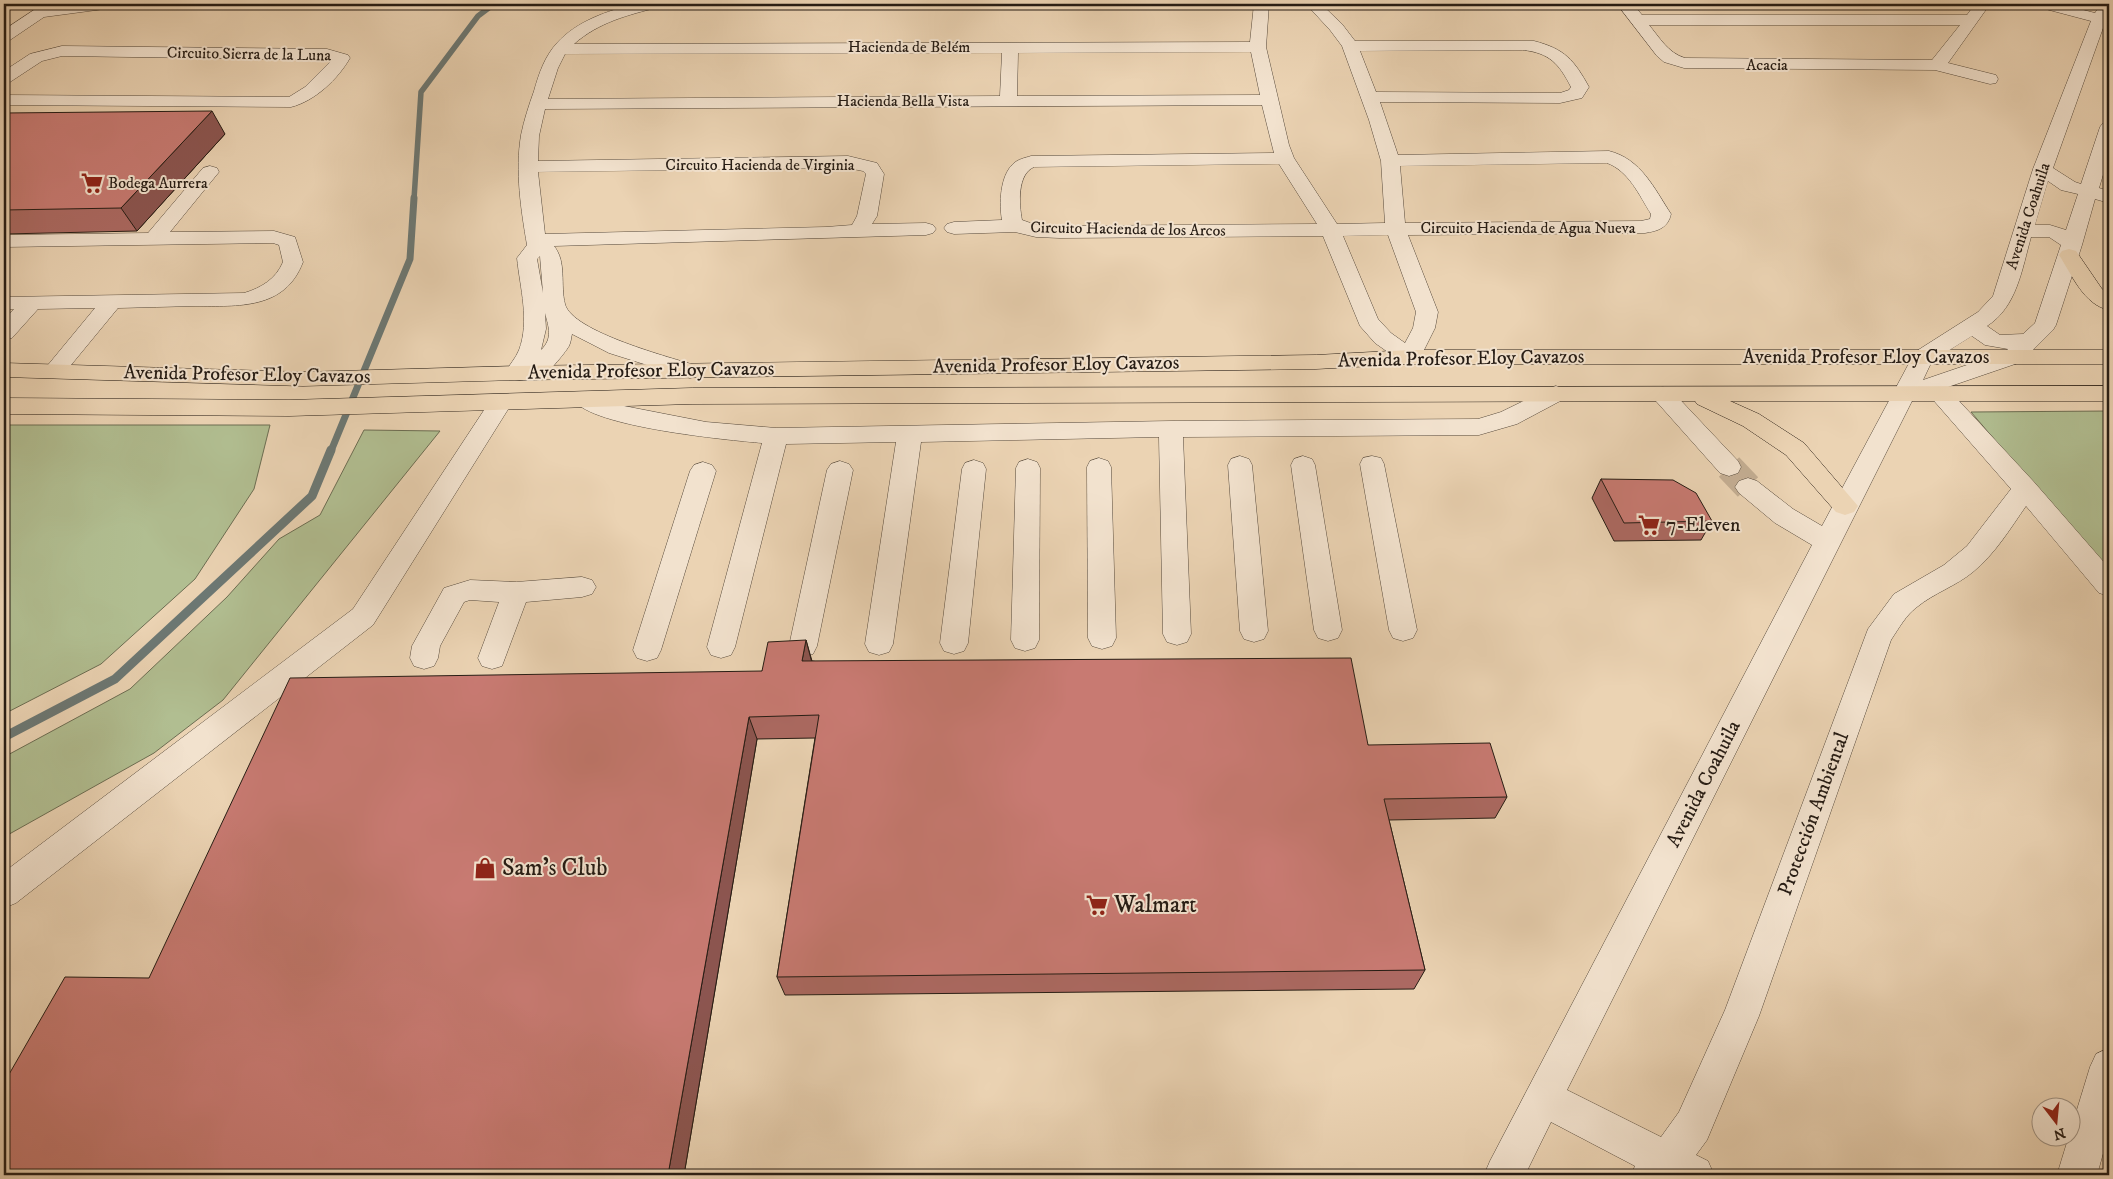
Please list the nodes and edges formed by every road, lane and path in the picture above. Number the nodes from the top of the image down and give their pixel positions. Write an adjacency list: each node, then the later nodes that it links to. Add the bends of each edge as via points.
1 (15, 4): 13 (street)
2 (104, 4): 14 (street)
3 (146, 4): 4 (street)
4 (161, 4): 5 (street)
5 (404, 4)
6 (654, 4): 24 (street, via 623,12 590,26)
7 (1262, 4): 23 (street)
8 (1313, 4): 21 (street)
9 (1625, 4): 17 (street, Acacia)
10 (1983, 4): 18 (street)
11 (2043, 4): 19 (street)
12 (2108, 4): 19 (street, Avenida Coahuila)
13 (4, 5)
14 (40, 7): 16 (street); 20 (street)
15 (4, 9): 16 (street, via 8,11)
16 (4, 19)
17 (1638, 20): 18 (street); 25 (street, Acacia, via 1663,53 1684,63)
18 (1970, 20): 25 (street, via 1941,62)
19 (2104, 20): 38 (street, Avenida Coahuila)
20 (4, 37)
21 (1350, 46): 28 (street); 28 (street, via 1544,47 1557,54 1580,87 1576,94 1560,98)
22 (1010, 47): 23 (street, Hacienda de Belém); 24 (street, Hacienda de Belém); 30 (street)
23 (1258, 47): 31 (street)
24 (561, 49): 32 (street, via 551,64)
25 (1935, 65): 27 (street, Acacia)
26 (7, 73): 29 (street, Circuito Sierra de la Luna, via 36,57 62,50 327,54 342,58 307,94 291,102)
27 (1990, 79)
28 (1370, 97): 35 (street)
29 (4, 100)
30 (1008, 100): 31 (street, Hacienda Bella Vista); 32 (street, Hacienda Bella Vista)
31 (1269, 100): 34 (street)
32 (538, 104): 36 (street, via 530,137)
33 (2109, 127): 39 (street)
34 (1285, 158): 41 (street, Circuito Hacienda de los Arcos, via 1058,160 1027,164 1018,168 1012,178 1011,213); 44 (street)
35 (1390, 161): 43 (street); 43 (street, Circuito Hacienda de Agua Nueva, via 1609,158 1623,162 1633,172 1660,214 1658,223 1641,228)
36 (529, 167): 45 (street, Circuito Hacienda de Virginia, via 860,164 870,167 875,174 867,216); 50 (street)
37 (210, 172): 48 (street)
38 (2039, 178): 39 (street); 47 (street, Avenida Coahuila)
39 (2089, 192): 40 (street); 51 (street)
40 (2109, 197)
41 (1015, 226): 42 (street); 44 (street, Circuito Hacienda de los Arcos, via 1060,232)
42 (954, 228)
43 (1396, 228): 44 (street, Circuito Hacienda de Agua Nueva); 60 (street, via 1427,312 1424,328)
44 (1330, 229): 60 (street, via 1368,321 1383,338)
45 (858, 230): 46 (street); 50 (street)
46 (926, 230)
47 (2022, 232): 51 (street, via 2052,231 2067,239); 57 (street, Avenida Coahuila, via 2003,297)
48 (154, 239): 49 (street); 52 (street, via 274,237 288,241 293,262 279,282 257,297)
49 (4, 241)
50 (536, 243): 56 (street, via 550,254); 67 (street, via 527,258 533,300 533,339)
51 (2070, 250): 55 (main road, via 2094,292); 59 (street, via 2045,326)
52 (112, 301): 53 (street); 66 (street)
53 (32, 302): 54 (street); 58 (street)
54 (4, 303)
55 (2109, 304)
56 (555, 308): 65 (street, via 564,320 588,334); 67 (street, via 561,334 559,344)
57 (1976, 325): 59 (street, via 1979,332 1995,342); 61 (street, Avenida Coahuila)
58 (4, 333)
59 (2032, 340): 62 (street)
60 (1410, 356): 61 (main road, Avenida Profesor Eloy Cavazos); 65 (main road, Avenida Profesor Eloy Cavazos, via 1316,362); 69 (main road, via 1436,369 1476,381); 72 (main road, via 1382,373 1355,383)
61 (1923, 357): 62 (main road, Avenida Profesor Eloy Cavazos); 70 (street, Avenida Coahuila)
62 (2013, 357): 63 (main road, Avenida Profesor Eloy Cavazos); 70 (street)
63 (2109, 357)
64 (4, 370): 66 (main road, Avenida Profesor Eloy Cavazos)
65 (690, 370): 67 (main road, Avenida Profesor Eloy Cavazos)
66 (54, 371): 67 (main road, Avenida Profesor Eloy Cavazos, via 303,378)
67 (524, 374)
68 (2109, 393): 71 (main road, Avenida Profesor Eloy Cavazos)
69 (1556, 394): 72 (main road, Avenida Profesor Eloy Cavazos); 73 (main road, Avenida Profesor Eloy Cavazos); 78 (street, via 1509,418 1479,427)
70 (1904, 394): 71 (main road, Avenida Profesor Eloy Cavazos); 74 (main road, Avenida Profesor Eloy Cavazos); 92 (street, Avenida Coahuila)
71 (1940, 394): 91 (street)
72 (1287, 395): 75 (main road, Avenida Profesor Eloy Cavazos, via 692,396)
73 (1663, 395): 74 (main road, Avenida Profesor Eloy Cavazos); 85 (street)
74 (1696, 395): 92 (main road, via 1751,420 1795,449)
75 (586, 400): 76 (main road, Avenida Profesor Eloy Cavazos); 80 (street, via 632,416 706,430)
76 (500, 403): 77 (main road, Avenida Profesor Eloy Cavazos, via 289,408); 110 (street, via 363,617)
77 (4, 406)
78 (1171, 429): 79 (street); 100 (street)
79 (910, 433): 80 (street); 104 (street)
80 (776, 436): 106 (street)
81 (1372, 464): 98 (street)
82 (1240, 465): 99 (street)
83 (1303, 465): 97 (street)
84 (1099, 467): 101 (street)
85 (1729, 467)
86 (1028, 468): 102 (street)
87 (974, 469): 103 (street)
88 (840, 470): 105 (street)
89 (703, 471): 107 (street)
90 (1748, 487): 93 (street, via 1784,516)
91 (2024, 488): 94 (street); 113 (street, Protección Ambiental, via 1968,561 1909,599 1892,615 1878,637 1741,1016)
92 (1845, 506): 93 (street, Avenida Coahuila)
93 (1827, 542): 112 (street, Avenida Coahuila)
94 (2109, 586)
95 (582, 587): 96 (street)
96 (516, 592): 108 (street, via 470,590 454,595 426,646); 109 (street)
97 (1328, 630)
98 (1403, 630)
99 (1254, 632)
100 (1177, 634)
101 (1102, 638)
102 (1025, 640)
103 (954, 643)
104 (879, 644)
105 (803, 646)
106 (722, 648)
107 (646, 650)
108 (424, 658)
109 (492, 658)
110 (4, 892)
111 (2109, 1067): 115 (street)
112 (1544, 1098): 113 (street); 114 (street, Avenida Coahuila)
113 (1671, 1171)
114 (1504, 1175)
115 (2077, 1175)

